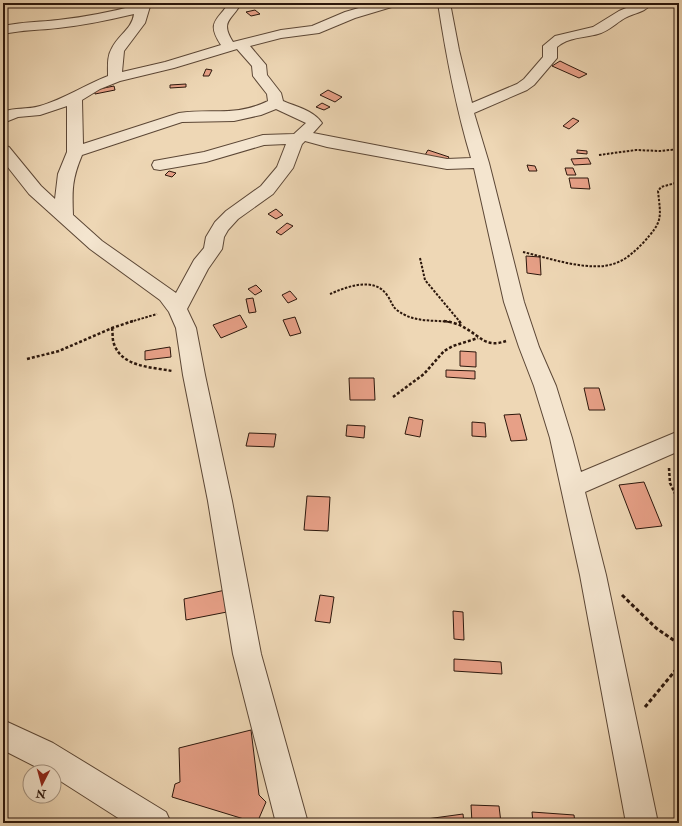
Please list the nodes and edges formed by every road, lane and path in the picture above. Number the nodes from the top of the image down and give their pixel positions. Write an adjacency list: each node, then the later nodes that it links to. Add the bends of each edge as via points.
1 (235, 3): 7 (street, via 225,14 220,26 222,36)
2 (390, 3): 7 (street, via 350,15 314,30 289,33)
3 (444, 3): 11 (street)
4 (646, 3): 11 (street, via 594,31 554,42 550,46 550,58 529,82)
5 (144, 5): 6 (street, via 105,17); 8 (street, via 138,26 119,46)
6 (3, 30)
7 (235, 46): 8 (street); 10 (street, via 259,65 260,76 274,93)
8 (115, 78): 9 (street)
9 (74, 98): 12 (street, via 46,109 11,114); 16 (street)
10 (276, 103): 13 (street, via 313,121 313,125); 16 (street, via 242,114 179,118)
11 (466, 111): 18 (street)
12 (3, 118)
13 (299, 137): 18 (street, via 447,164); 19 (street, via 263,140 206,157); 26 (street, via 284,168 267,190 221,226 215,237 213,249)
14 (679, 149): 17 (path, via 636,150)
15 (3, 150): 20 (street)
16 (75, 152): 22 (street, via 66,174)
17 (599, 155)
18 (481, 163): 23 (street)
19 (160, 165)
20 (10, 173): 22 (street, via 35,190)
21 (679, 182): 23 (path, via 662,187 658,191 661,217 657,228 633,253 616,263 600,267 582,266)
22 (64, 217): 26 (street, via 96,245 166,295)
23 (500, 248): 29 (street)
24 (420, 258): 27 (path, via 425,280)
25 (330, 294): 27 (path, via 356,285 375,287 387,295 392,306 405,315 452,322)
26 (177, 308): 28 (path); 32 (street, via 186,328)
27 (462, 326): 30 (path)
28 (112, 328): 31 (path, via 59,351); 32 (path, via 118,354 128,361)
29 (523, 330): 30 (path, via 502,343 488,343); 35 (street, via 546,386)
30 (478, 338): 33 (path, via 444,351 424,374)
31 (27, 360)
32 (194, 375): 43 (street, via 220,501 247,654)
33 (393, 397)
34 (677, 442): 35 (street); 36 (path, via 669,463 670,483)
35 (573, 486): 37 (street)
36 (679, 502)
37 (593, 574): 38 (path, via 620,592 655,627); 40 (street)
38 (679, 644)
39 (679, 666): 40 (path)
40 (624, 733): 44 (street)
41 (3, 734): 42 (street, via 60,763)
42 (153, 823)
43 (292, 823)
44 (642, 823)

